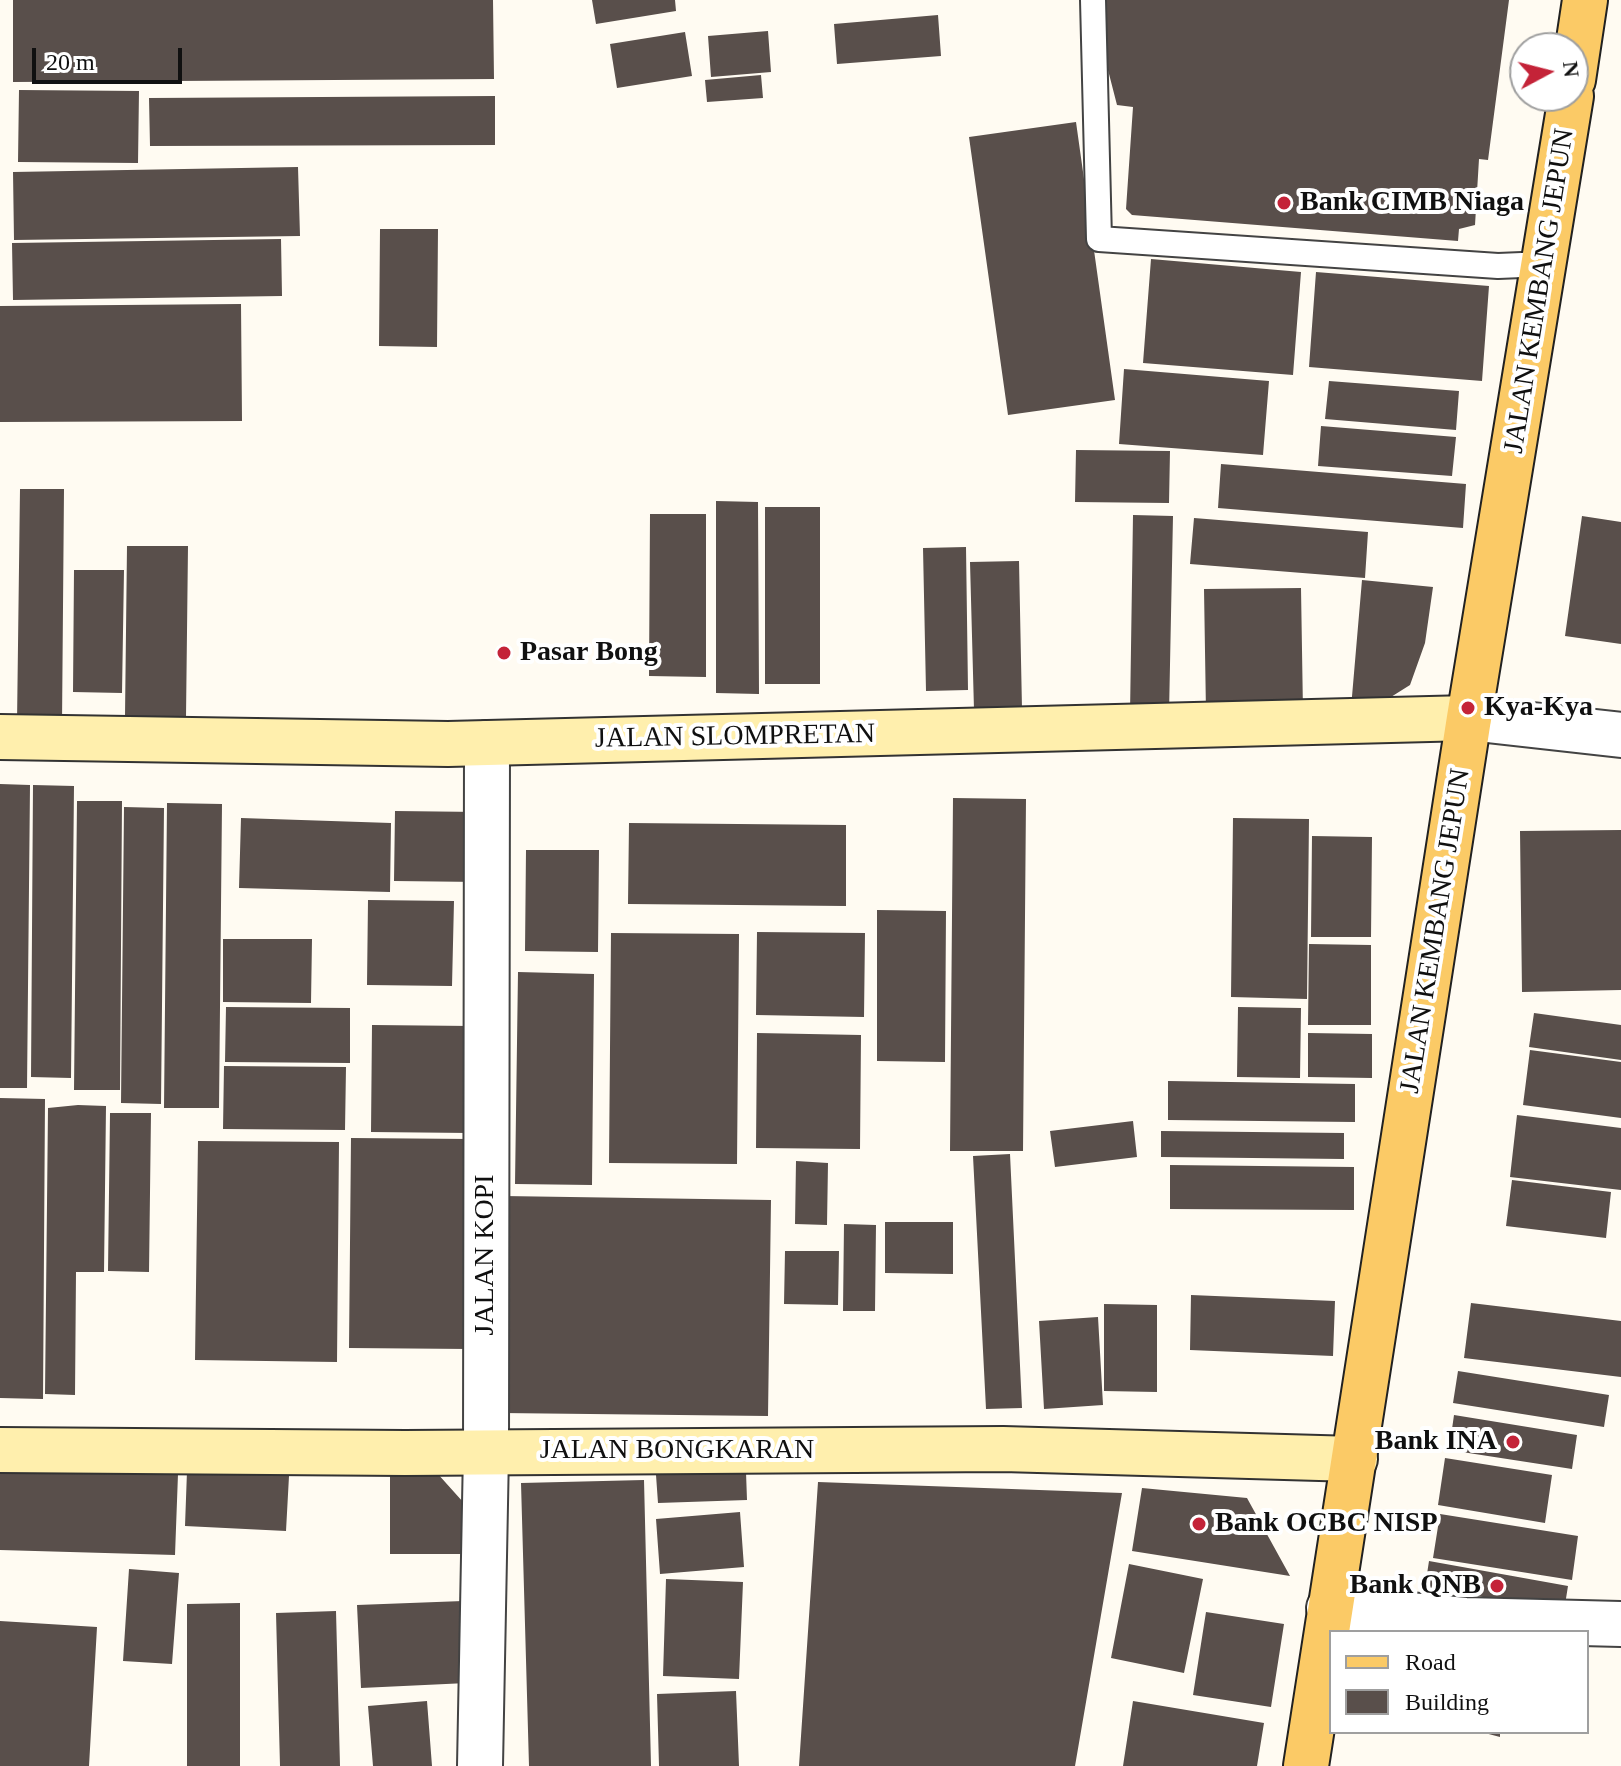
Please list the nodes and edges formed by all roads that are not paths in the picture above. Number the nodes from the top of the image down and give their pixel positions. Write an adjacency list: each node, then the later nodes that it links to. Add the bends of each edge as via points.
1 (1093, 0): 5 (lane, via 1099,239 1498,266)
2 (1585, 0): 3 (main road)
3 (1580, 32)
4 (1569, 112): 5 (main road, JALAN KEMBANG JEPUN)
5 (1546, 264): 6 (main road, JALAN KEMBANG JEPUN)
6 (1469, 718): 7 (street); 9 (street, JALAN SLOMPRETAN); 12 (main road, JALAN KEMBANG JEPUN)
7 (1621, 735)
8 (0, 737): 9 (street, JALAN SLOMPRETAN)
9 (487, 743): 11 (street, JALAN KOPI)
10 (0, 1450): 11 (street, JALAN BONGKARAN)
11 (486, 1452): 12 (street, JALAN BONGKARAN, via 1003,1449); 15 (street, JALAN KOPI)
12 (1355, 1459): 13 (main road, JALAN KEMBANG JEPUN)
13 (1329, 1608): 14 (street, via 1465,1620); 16 (main road, JALAN KEMBANG JEPUN)
14 (1621, 1624)
15 (480, 1766)
16 (1306, 1766)

